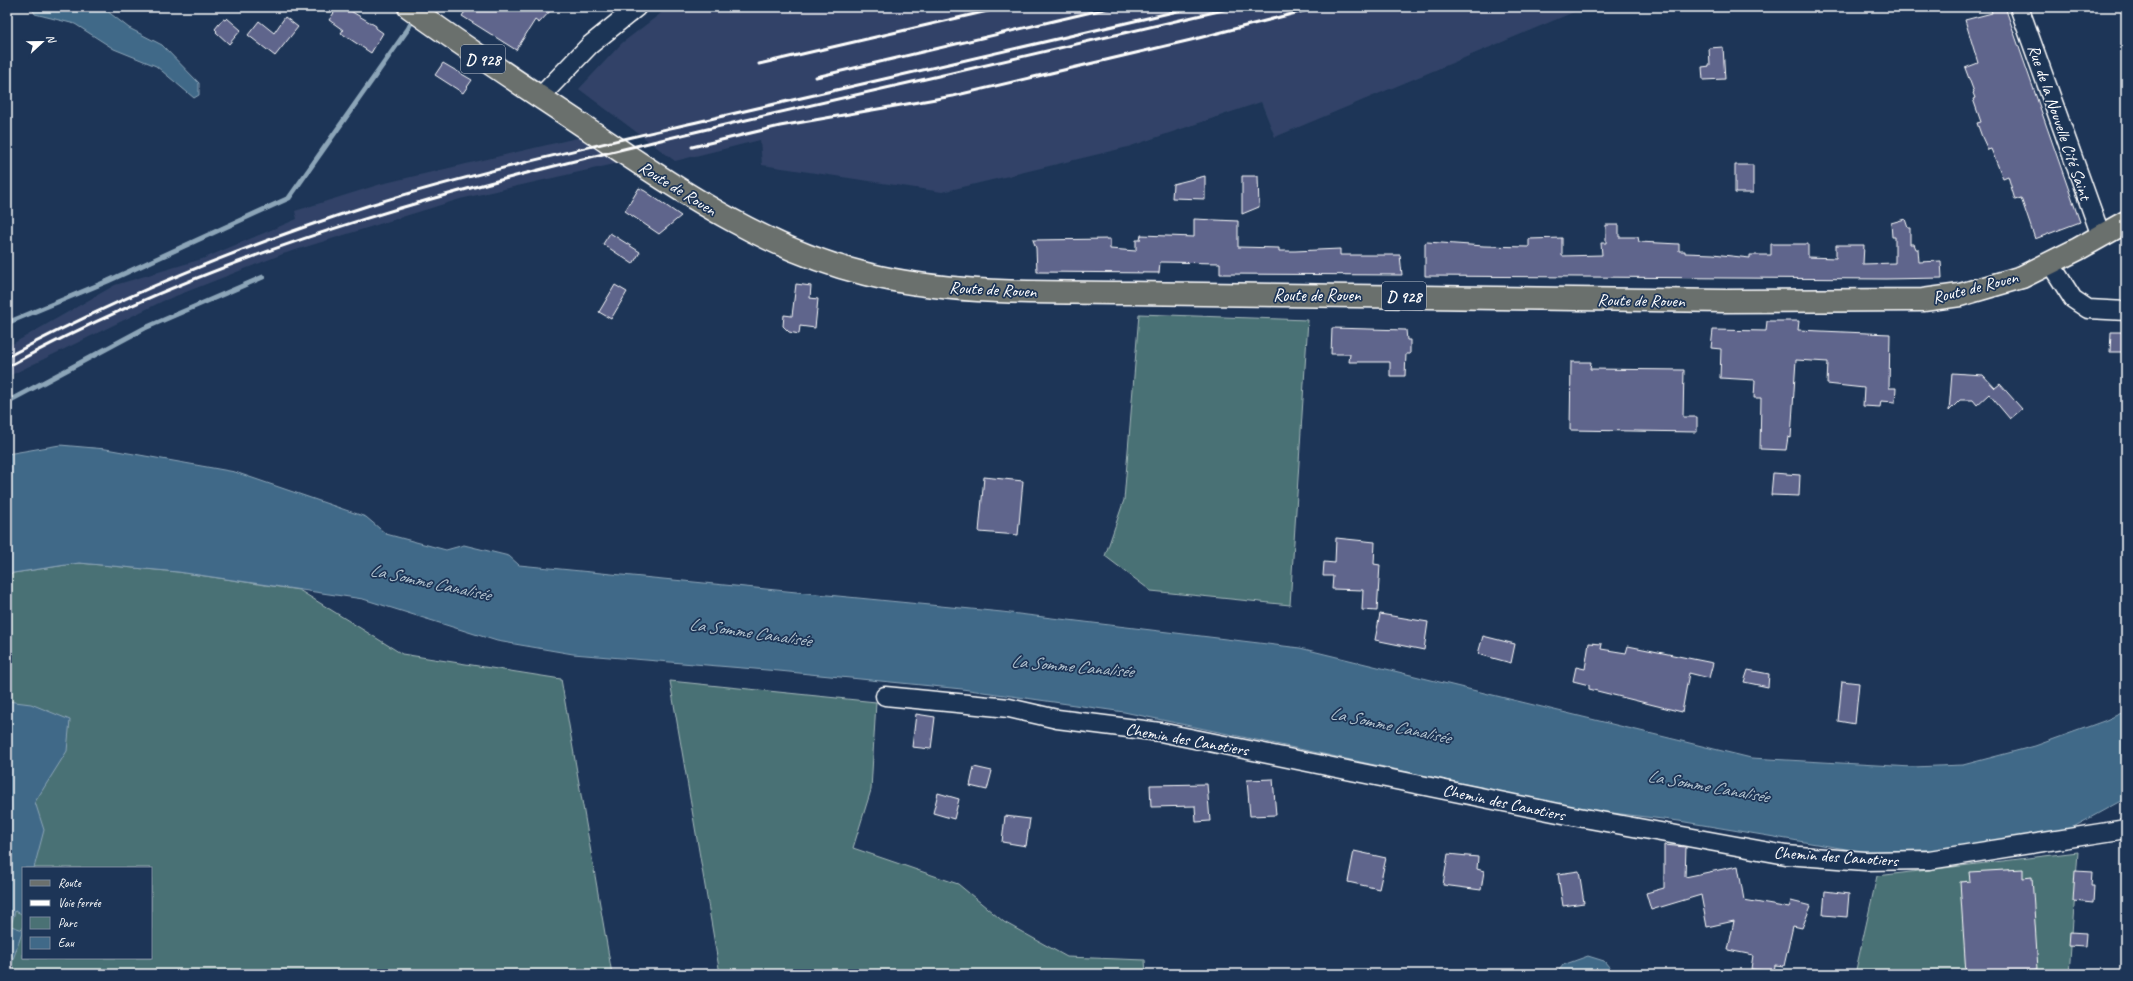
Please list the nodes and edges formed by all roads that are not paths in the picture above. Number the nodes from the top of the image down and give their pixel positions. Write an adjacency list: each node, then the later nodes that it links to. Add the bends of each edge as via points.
1 (409, 7): 4 (main road, Route de Rouen / D 928)
2 (637, 7): 4 (street, via 590,45)
3 (2019, 7): 6 (street, Rue de la Nouvelle Cité Saint)
4 (540, 97): 7 (main road, Route de Rouen / D 928, via 684,194 744,228 800,253 838,266 920,284 1058,292 1892,301 1960,295 2022,277)
5 (2126, 222): 6 (main road, Route de Rouen / D 928)
6 (2101, 236): 7 (main road, Route de Rouen / D 928)
7 (2050, 263): 8 (street, via 2073,299 2088,308)
8 (2126, 311)
9 (885, 696): 10 (street, Chemin des Canotiers, via 1009,708 1057,719 1160,732 1573,816 1786,855 1865,861 1929,860)
10 (2126, 828)

